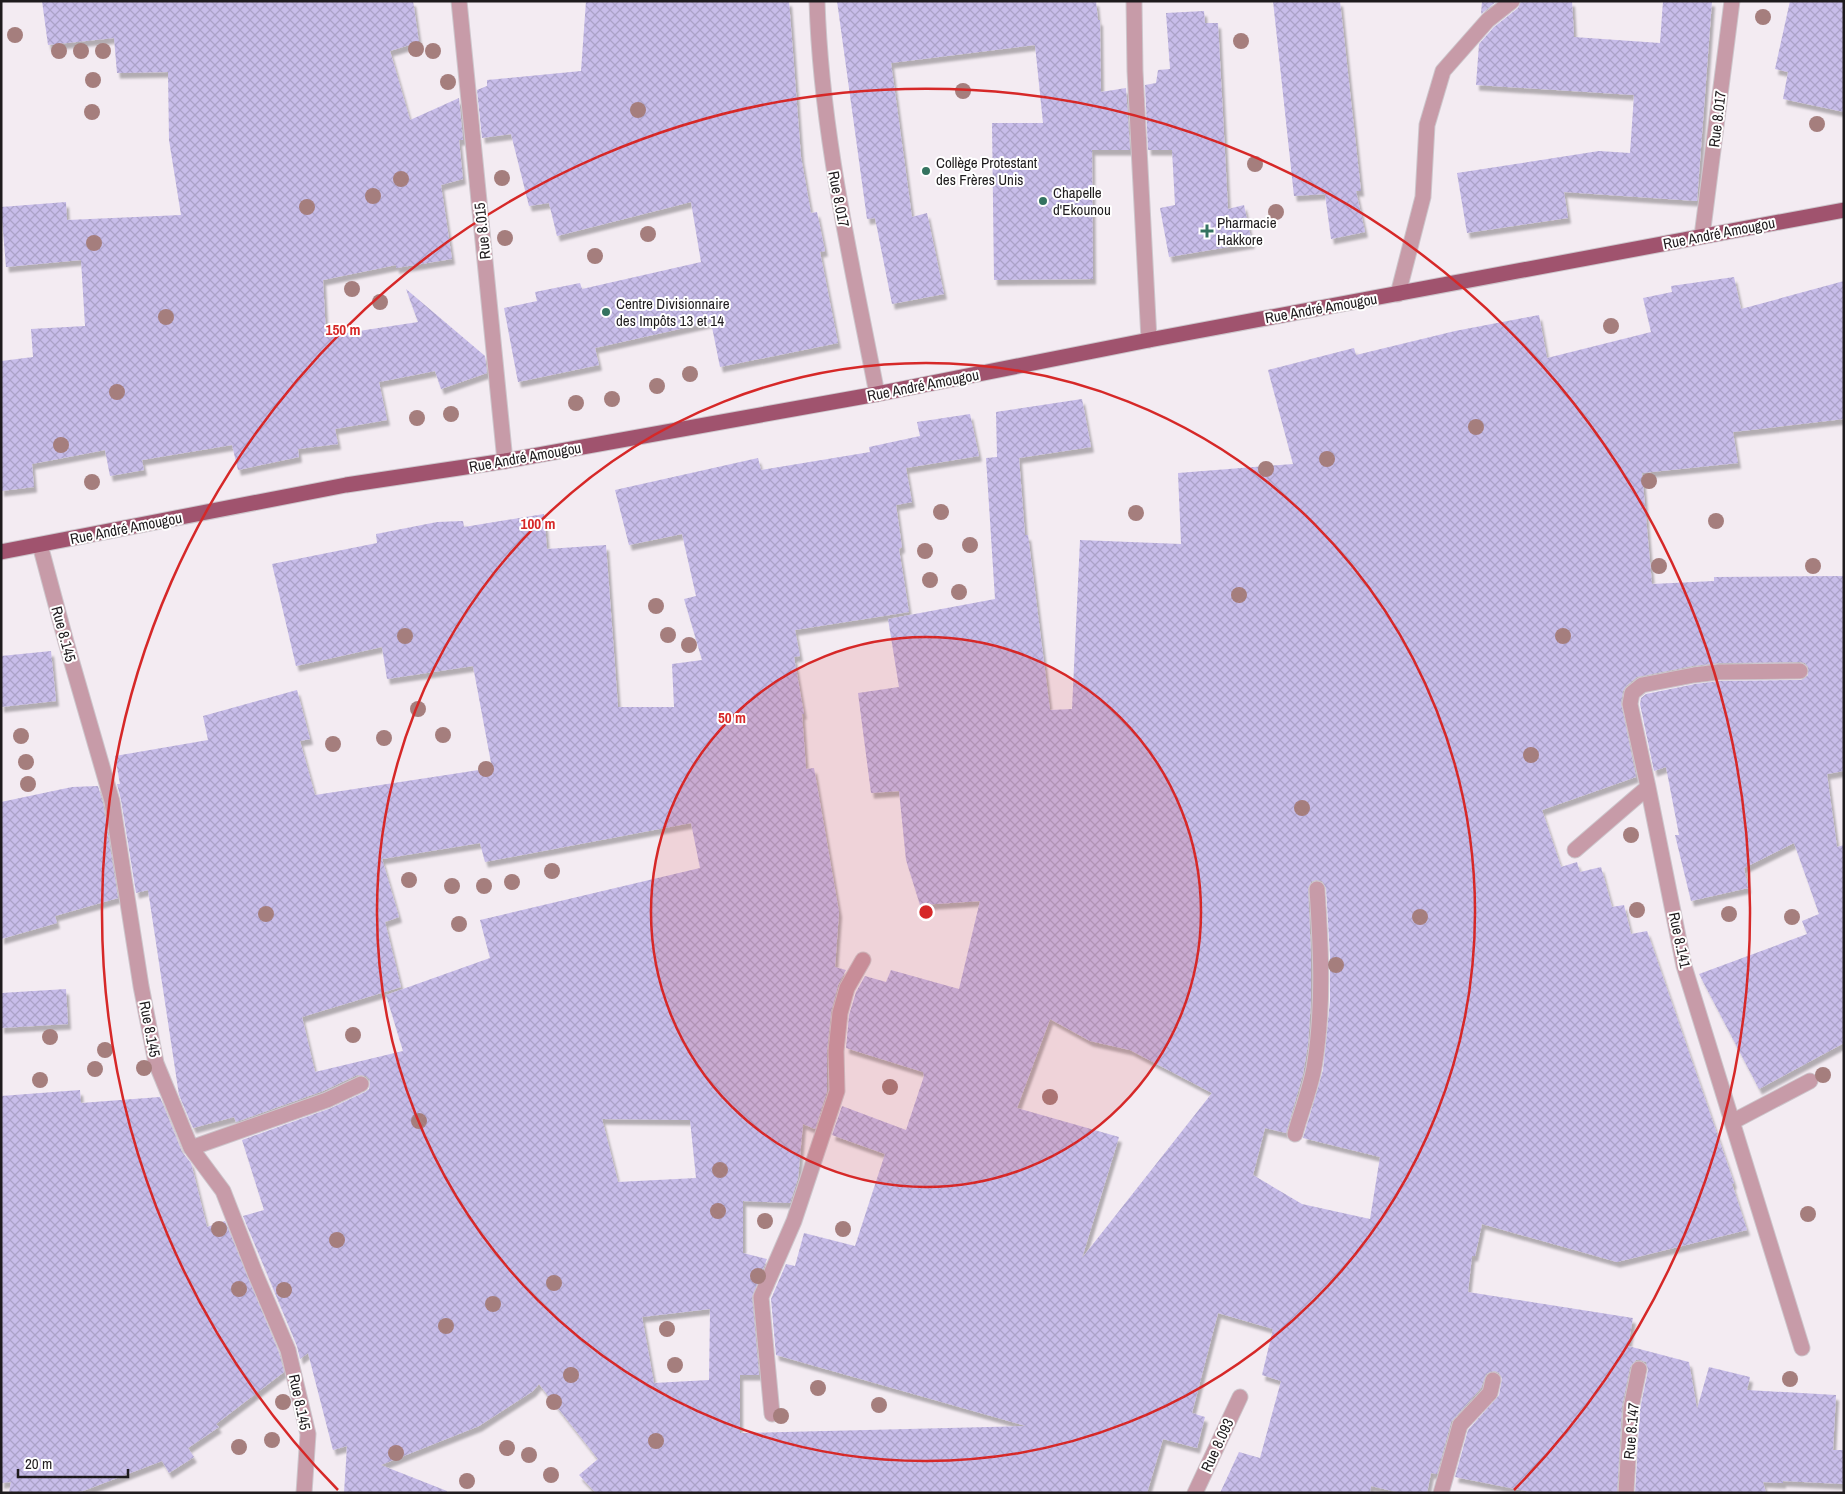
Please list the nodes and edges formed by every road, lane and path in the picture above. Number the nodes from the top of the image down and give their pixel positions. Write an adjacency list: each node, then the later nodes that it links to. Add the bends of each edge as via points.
1 (458, 1): 11 (street, Rue 8.015)
2 (817, 1): 10 (street, Rue 8.017, via 832,162)
3 (1134, 1): 9 (street)
4 (1512, 1): 8 (street, via 1488,20 1443,71 1427,125 1423,197)
5 (1732, 1): 7 (street, Rue 8.017)
6 (1844, 210): 7 (main road, Rue André Amougou)
7 (1702, 236): 8 (main road, Rue André Amougou)
8 (1398, 294): 9 (main road, Rue André Amougou)
9 (1149, 340): 10 (main road, Rue André Amougou)
10 (877, 394): 11 (main road, Rue André Amougou)
11 (505, 461): 12 (main road, Rue André Amougou, via 346,485)
12 (40, 545): 13 (main road, Rue André Amougou); 23 (street, Rue 8.145, via 112,801 156,1063)
13 (1, 552)
14 (1800, 671): 15 (street, Rue 8.141, via 1719,672 1636,688 1630,704)
15 (1648, 788): 16 (street); 21 (street, Rue 8.141, via 1684,966)
16 (1575, 850)
17 (1317, 889): 22 (street, via 1321,1016 1313,1070)
18 (863, 960): 28 (street, via 847,988 840,1014 836,1050 837,1091 794,1221 760,1297)
19 (1810, 1081): 21 (street)
20 (361, 1084): 23 (street, via 327,1100)
21 (1732, 1122): 24 (street, Rue 8.141)
22 (1294, 1134)
23 (191, 1148): 29 (street, Rue 8.145, via 223,1191 288,1350 308,1434)
24 (1802, 1348)
25 (1639, 1370): 32 (street, Rue 8.147, via 1631,1408)
26 (1493, 1380): 31 (street, via 1490,1393 1460,1425)
27 (1240, 1397): 30 (street, Rue 8.093)
28 (772, 1414)
29 (304, 1493)
30 (1195, 1493)
31 (1441, 1493)
32 (1626, 1493)

